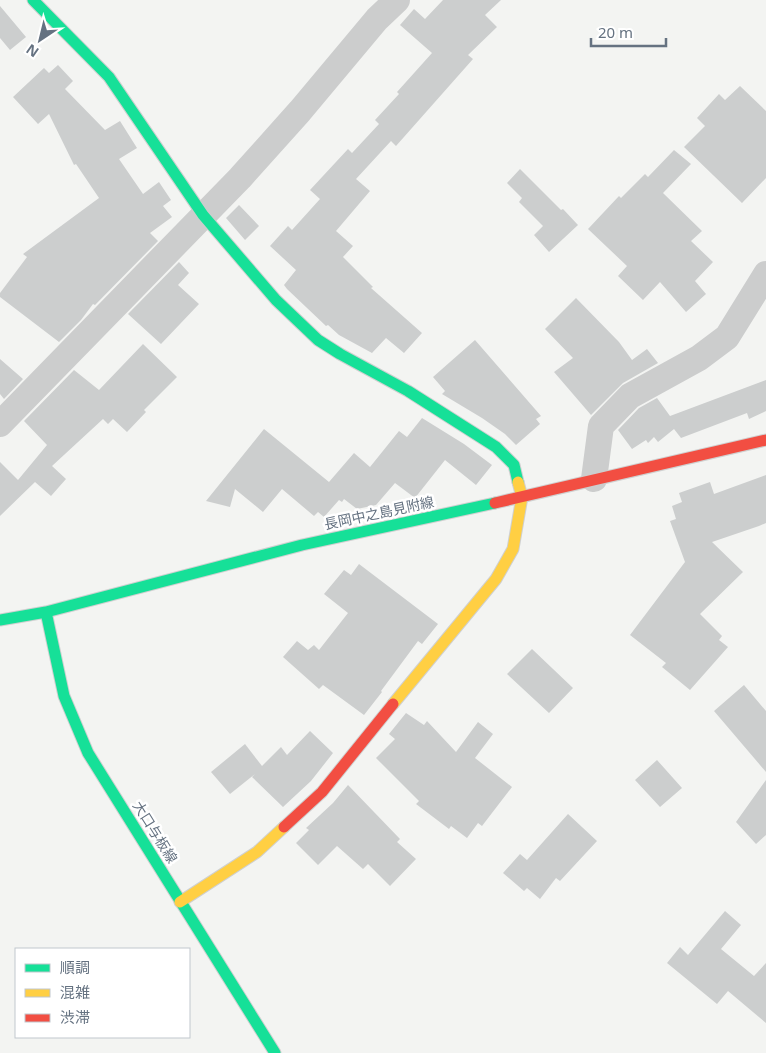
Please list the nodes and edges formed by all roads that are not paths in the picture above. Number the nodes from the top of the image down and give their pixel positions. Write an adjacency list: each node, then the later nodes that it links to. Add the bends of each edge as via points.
1 (34, 0): 3 (main road, via 109,77)
2 (398, 0): 3 (street, via 377,19 300,111)
3 (203, 215): 5 (street); 8 (main road, via 276,300 318,340 408,391 496,447 514,465)
4 (766, 274): 7 (street, via 727,337 699,358 630,396 601,426)
5 (0, 424)
6 (766, 440): 7 (main road, 長岡中之島見附線)
7 (594, 479): 8 (main road, 長岡中之島見附線)
8 (522, 496): 9 (main road, 長岡中之島見附線, via 302,545); 11 (main road, via 514,549 496,579 322,792 257,852)
9 (46, 612): 10 (main road, 長岡中之島見附線); 11 (main road, 大口与板線, via 64,696 88,753)
10 (0, 620)
11 (180, 902): 12 (main road, 大口与板線)
12 (275, 1053)

